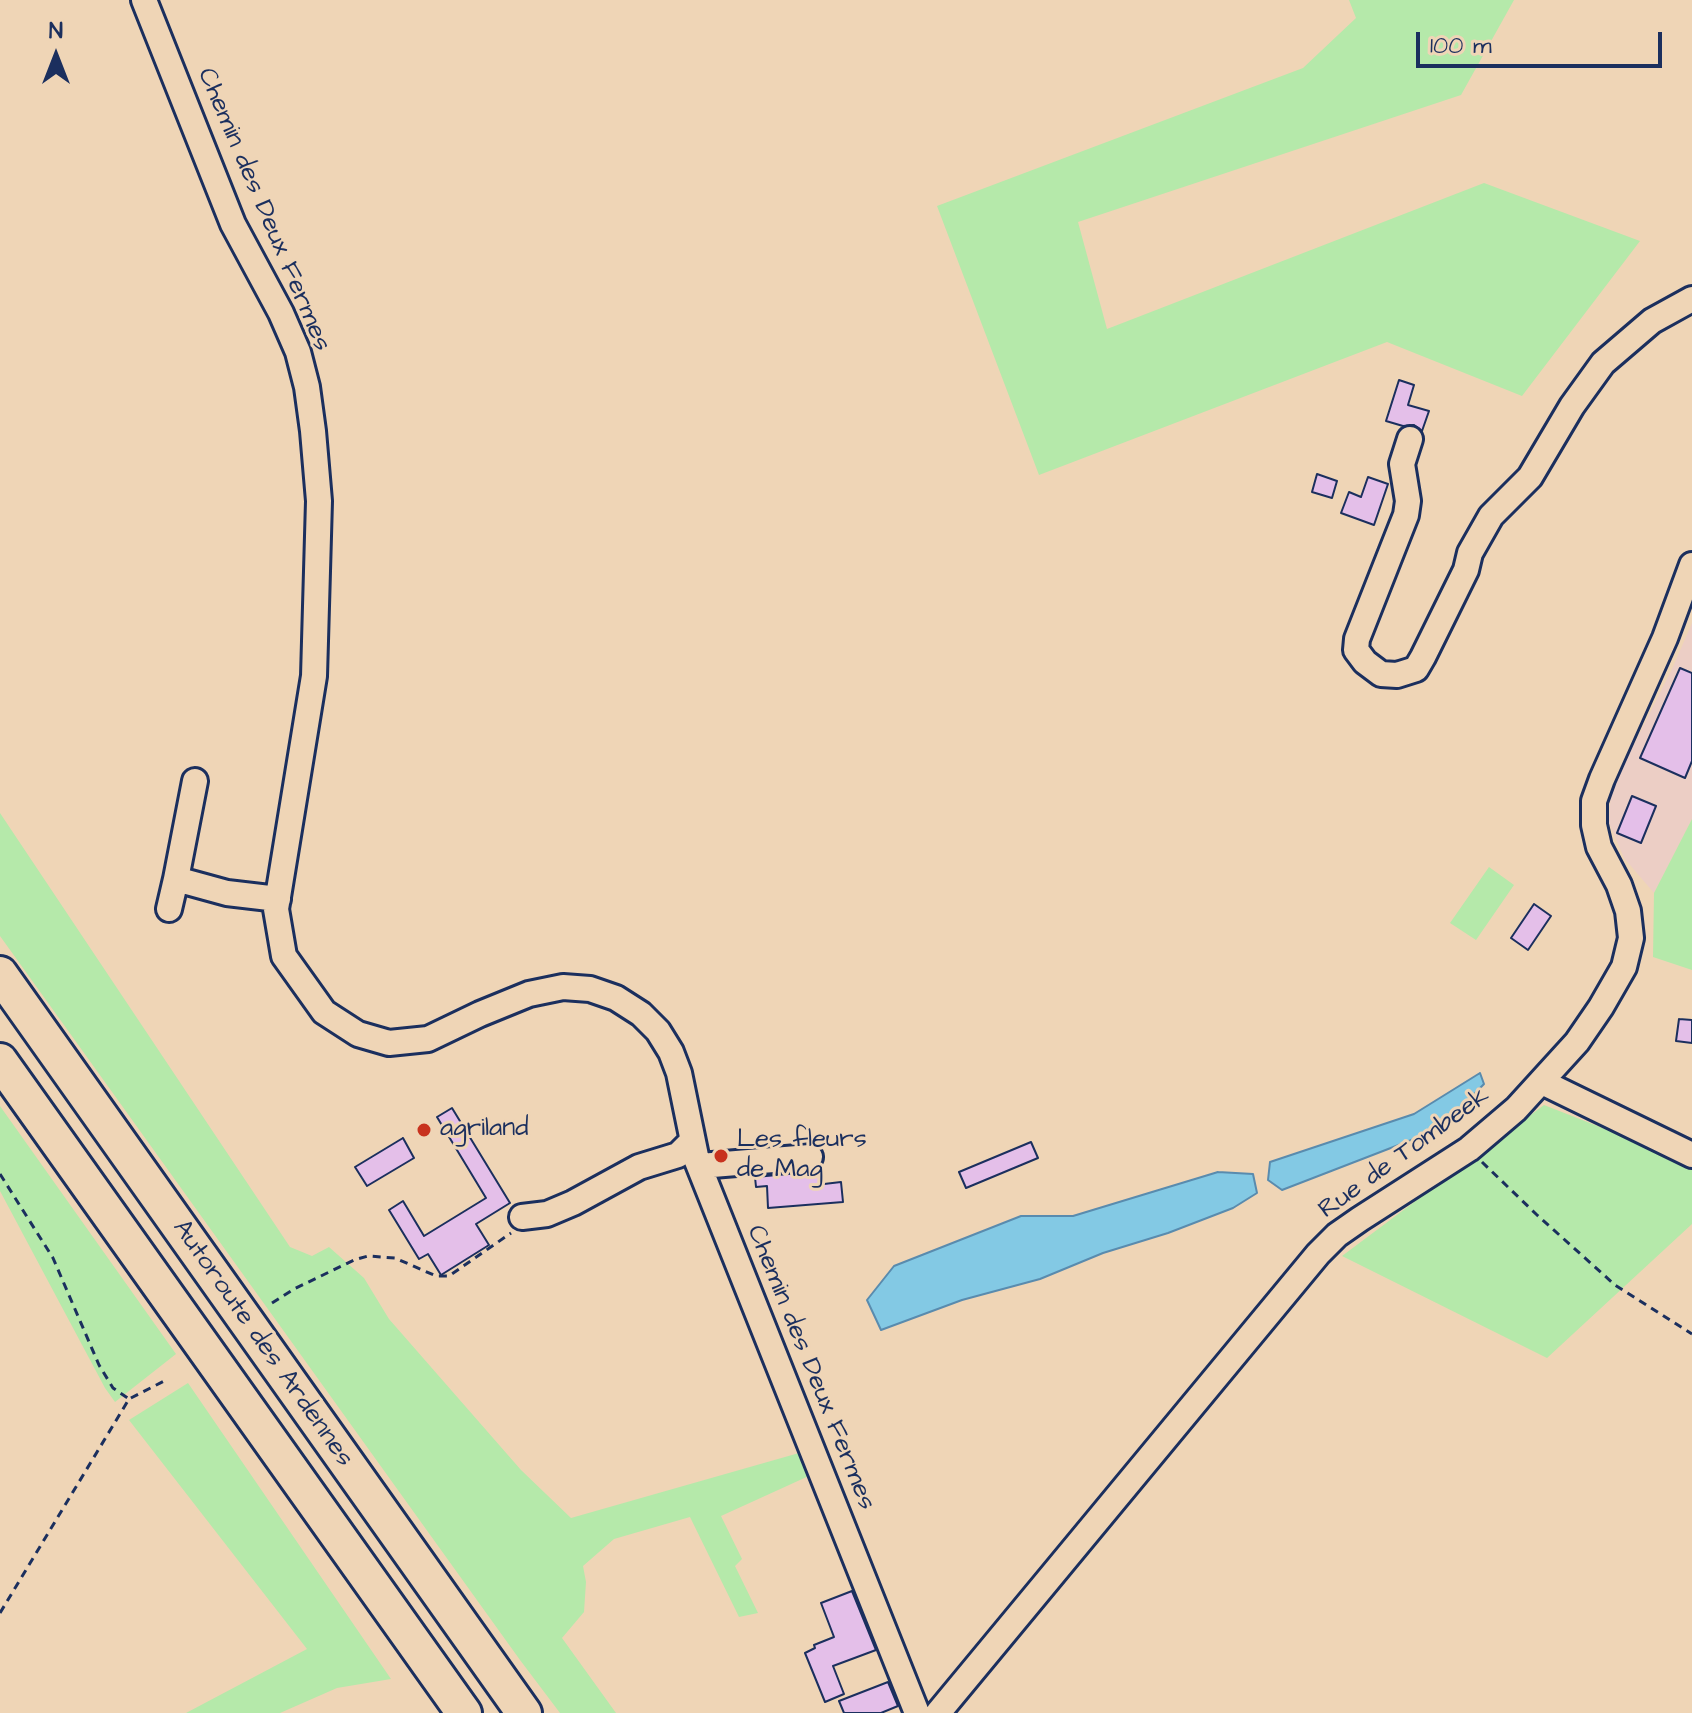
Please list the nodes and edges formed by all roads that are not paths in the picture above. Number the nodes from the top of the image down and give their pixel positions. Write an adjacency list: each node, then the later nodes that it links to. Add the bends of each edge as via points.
1 (144, 0): 7 (street, Chemin des Deux Fermes, via 233,224 298,352 307,387 319,501 314,676)
2 (1692, 299): 3 (street, via 1652,321 1603,363 1530,477 1491,516 1416,669 1381,674 1356,650 1357,639 1406,515 1402,464)
3 (1410, 439)
4 (1692, 565): 11 (street, Rue de Tombeek, via 1594,801 1599,847 1628,911 1631,938 1624,967 1577,1042)
5 (195, 781): 6 (street)
6 (176, 879): 7 (street); 8 (street)
7 (278, 899): 12 (street, Chemin des Deux Fermes, via 284,956 324,1012 373,1039 428,1039 529,994 563,987 616,998 641,1014 671,1052)
8 (169, 909)
9 (0, 974): 17 (highway, Autoroute des Ardennes)
10 (0, 1061): 18 (highway, Autoroute des Ardennes)
11 (1542, 1082): 13 (street); 22 (street, Rue de Tombeek, via 1469,1149 1360,1219 1318,1254)
12 (692, 1141): 15 (street, Chemin des Deux Fermes); 16 (street, via 678,1155 639,1167 573,1203)
13 (1692, 1155)
14 (810, 1157): 15 (street)
15 (700, 1166): 21 (street, Chemin des Deux Fermes)
16 (515, 1226)
17 (498, 1676): 19 (highway, Autoroute des Ardennes); 20 (highway)
18 (464, 1713)
19 (524, 1713)
20 (541, 1713)
21 (917, 1713)
22 (938, 1713)

